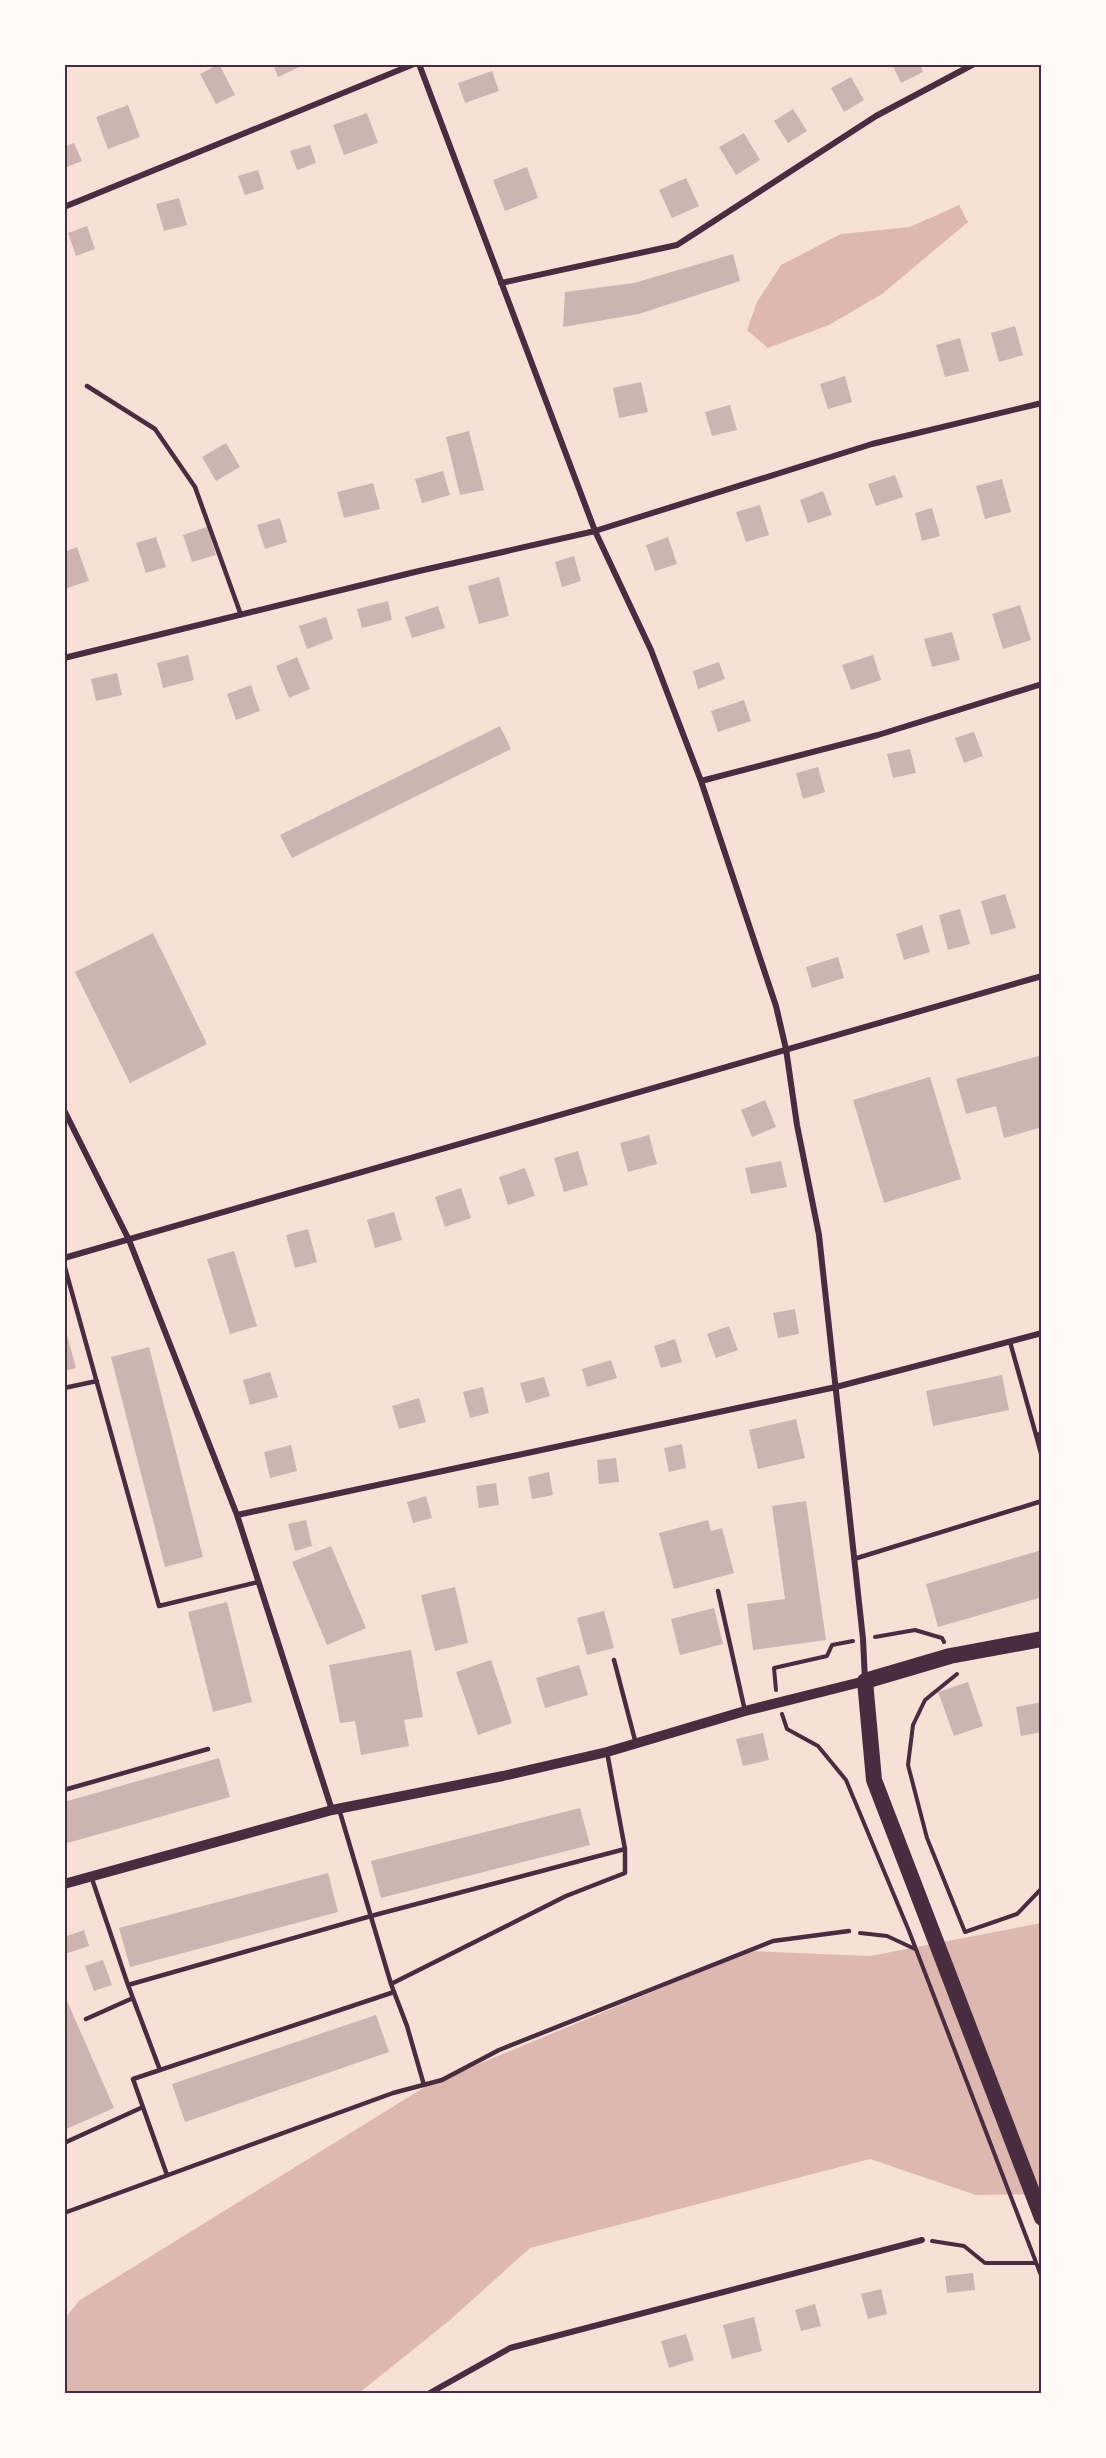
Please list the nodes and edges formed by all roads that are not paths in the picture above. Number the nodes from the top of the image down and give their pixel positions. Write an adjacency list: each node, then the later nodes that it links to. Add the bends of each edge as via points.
1 (414, 64): 4 (street)
2 (419, 64): 5 (street)
3 (974, 64): 5 (street, via 876,116 677,245)
4 (64, 207)
5 (501, 283): 8 (street)
6 (87, 386): 9 (lane, via 155,429 195,487)
7 (1041, 403): 8 (street, via 872,444)
8 (596, 531): 9 (street); 12 (street, via 651,650)
9 (241, 615): 10 (street)
10 (64, 658)
11 (1041, 684): 12 (street, via 878,735)
12 (700, 781): 14 (street, via 776,1006)
13 (1041, 976): 14 (street)
14 (786, 1048): 16 (street); 22 (street, via 819,1235)
15 (64, 1110): 16 (street)
16 (129, 1240): 17 (street); 27 (street)
17 (64, 1258)
18 (64, 1264): 21 (lane)
19 (1041, 1333): 20 (street)
20 (1010, 1342): 22 (street); 24 (lane)
21 (97, 1381): 23 (lane); 29 (lane, via 159,1606)
22 (836, 1387): 27 (street); 28 (street)
23 (64, 1389)
24 (1039, 1434): 25 (lane)
25 (1041, 1457)
26 (1041, 1501): 28 (lane)
27 (237, 1515): 29 (street)
28 (854, 1559): 33 (street)
29 (258, 1582): 39 (street)
30 (718, 1590): 34 (lane)
31 (1041, 1640): 33 (highway, via 950,1656)
32 (614, 1660): 35 (lane)
33 (865, 1681): 34 (street); 56 (highway, via 874,1780)
34 (745, 1711): 35 (street)
35 (636, 1744): 37 (street)
36 (208, 1749): 38 (lane)
37 (607, 1752): 39 (street); 40 (lane)
38 (64, 1790)
39 (336, 1809): 41 (street); 43 (lane)
40 (625, 1849): 43 (lane); 45 (lane, via 625,1873 566,1896)
41 (91, 1876): 42 (street); 46 (lane)
42 (64, 1884)
43 (371, 1916): 45 (lane); 46 (lane)
44 (849, 1931): 51 (lane, via 773,1941 500,2050)
45 (392, 1984): 47 (lane)
46 (128, 1985): 48 (lane)
47 (394, 1992): 50 (lane); 51 (lane)
48 (133, 1998): 49 (lane); 50 (lane)
49 (86, 2019)
50 (160, 2070): 52 (lane, via 133,2079)
51 (424, 2085): 54 (lane)
52 (143, 2107): 53 (lane); 54 (lane)
53 (64, 2143)
54 (167, 2175): 55 (lane)
55 (64, 2213)
56 (1041, 2218)
57 (922, 2240): 58 (street, via 510,2348)
58 (428, 2394)

